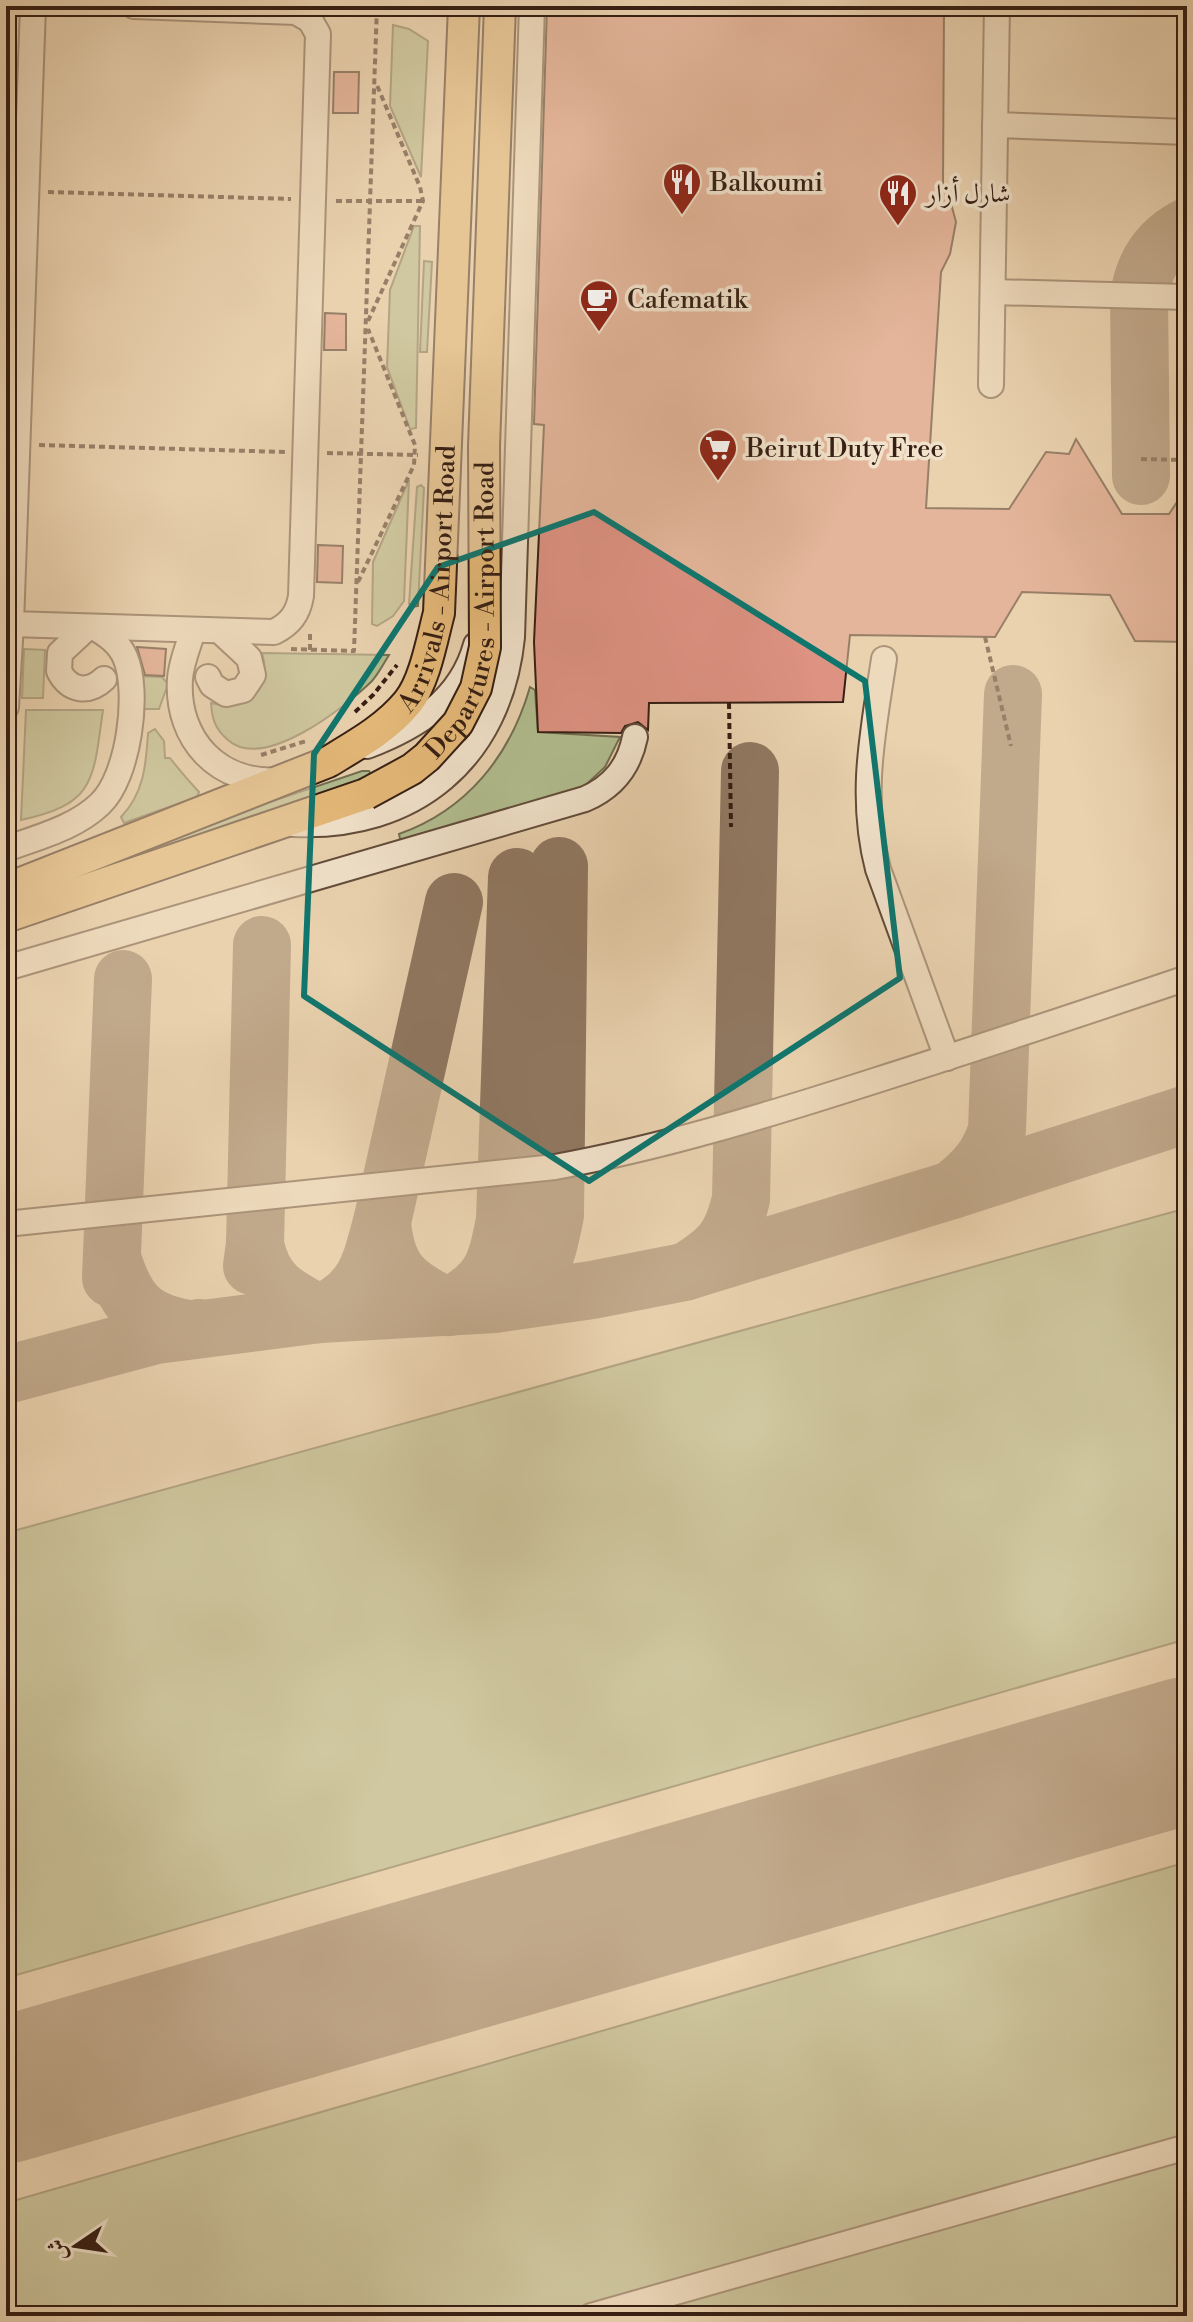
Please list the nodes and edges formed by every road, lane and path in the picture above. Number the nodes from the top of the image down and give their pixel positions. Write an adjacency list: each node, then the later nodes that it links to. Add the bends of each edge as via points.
1 (33, 6): 12 (lane)
2 (134, 6): 8 (lane)
3 (377, 6): 9 (path)
4 (464, 6): 43 (main road, Arrivals - Airport Road, via 439,613 410,700 375,733)
5 (502, 6): 43 (lane, via 480,632 466,671 430,715 400,734); 46 (main road, Departures - Airport Road, bridge, via 484,446 485,647 476,688 458,723)
6 (532, 6): 46 (lane, via 510,663 495,712 456,767 421,796)
7 (997, 6): 10 (lane)
8 (234, 7): 13 (lane, via 296,12 310,20 318,34)
9 (375, 80): 15 (path); 18 (path, via 423,201)
10 (995, 125): 11 (lane); 16 (lane)
11 (1187, 132)
12 (27, 191): 13 (path); 20 (lane)
13 (312, 200): 15 (path); 21 (lane)
14 (419, 201): 15 (path)
15 (370, 202): 18 (path)
16 (993, 292): 17 (lane); 19 (lane)
17 (1187, 297)
18 (366, 325): 22 (path); 26 (path, via 416,455)
19 (991, 385)
20 (19, 444): 21 (path); 27 (lane)
21 (306, 453): 22 (path); 30 (lane, via 296,615 274,632)
22 (361, 454): 23 (path); 26 (path)
23 (407, 454)
24 (1141, 459): 25 (path)
25 (1187, 460)
26 (357, 584): 32 (path, via 354,651)
27 (11, 624): 28 (lane); 35 (lane)
28 (91, 627): 29 (lane); 37 (lane, via 60,653 59,671 79,689); 48 (lane, via 121,649 129,670 123,767 110,792 85,816)
29 (193, 631): 30 (lane); 45 (lane, via 180,690 186,722 200,750 239,776)
30 (221, 632): 36 (lane, via 249,658 253,675 243,690 226,694)
31 (985, 637): 42 (path)
32 (282, 649)
33 (403, 657): 40 (path)
34 (884, 659): 53 (lane, via 867,790 871,843)
35 (8, 661): 39 (lane)
36 (208, 677)
37 (104, 679)
38 (729, 703): 47 (path)
39 (6, 707)
40 (346, 719)
41 (635, 737): 51 (lane, via 619,775 585,799)
42 (1011, 746)
43 (321, 750): 44 (path); 45 (main road, Arrivals - Airport Road)
44 (252, 754)
45 (286, 780): 49 (main road, Arrivals - Airport Road)
46 (375, 803): 50 (main road, Departures - Airport Road, via 283,823)
47 (731, 827)
48 (6, 849)
49 (6, 889)
50 (6, 917)
51 (6, 968)
52 (1187, 978): 53 (lane)
53 (947, 1058): 54 (lane, via 697,1136 567,1165)
54 (6, 1224)
55 (1187, 2147): 56 (lane)
56 (591, 2316)

